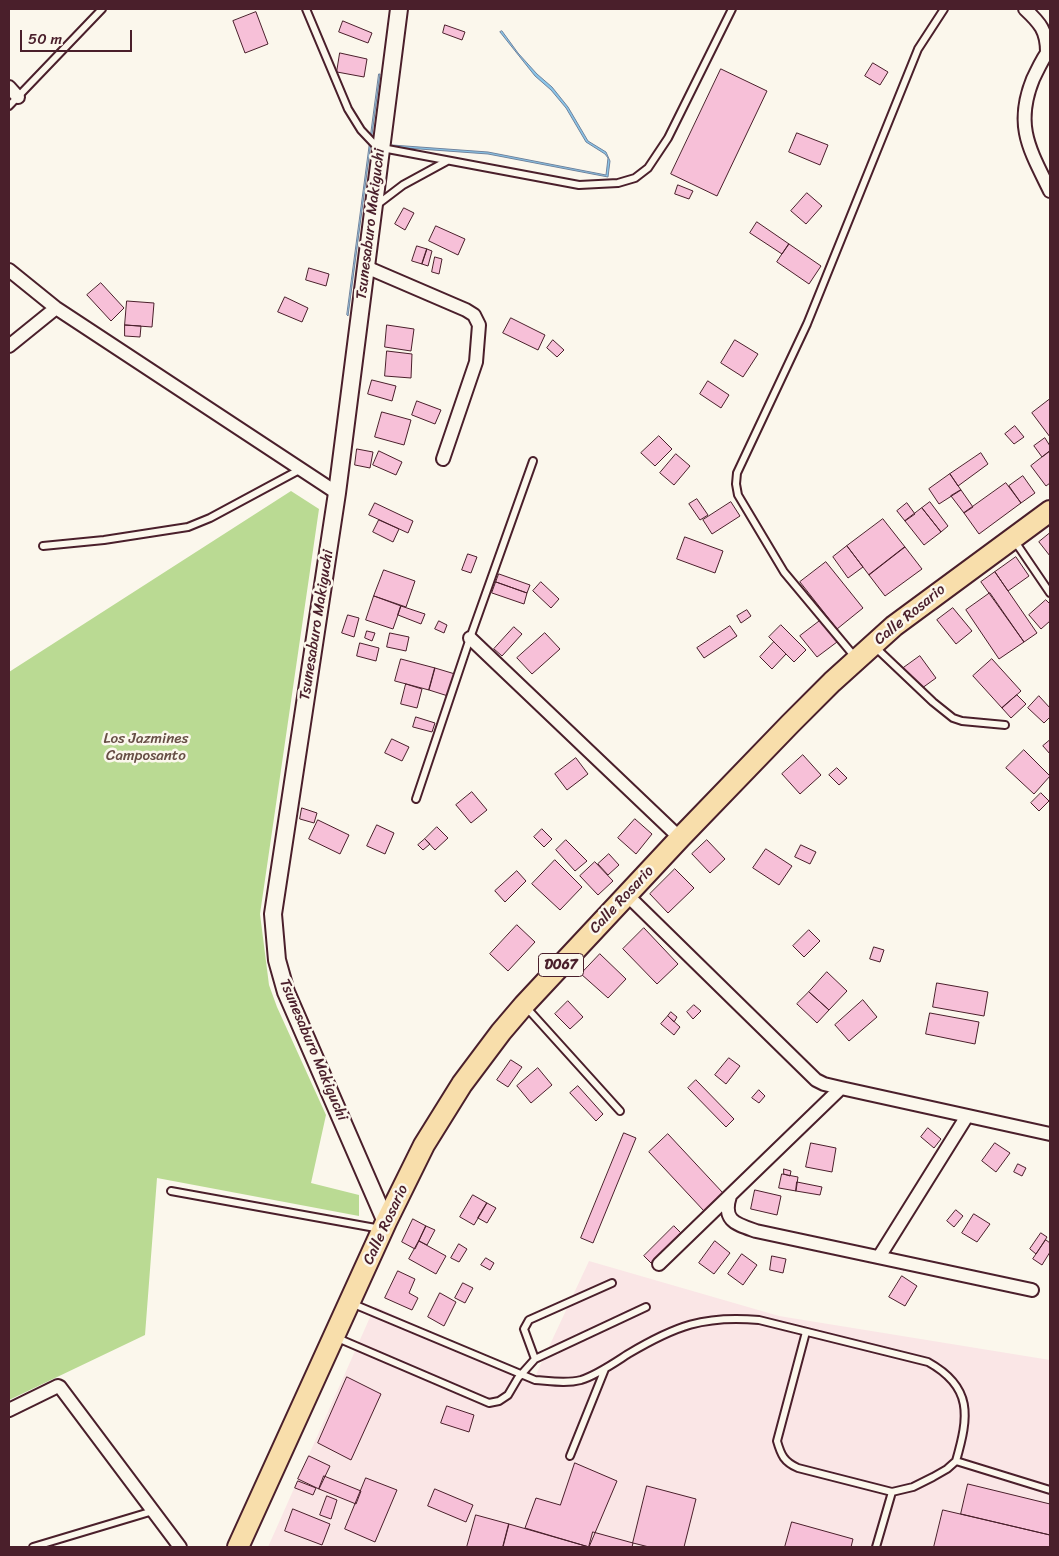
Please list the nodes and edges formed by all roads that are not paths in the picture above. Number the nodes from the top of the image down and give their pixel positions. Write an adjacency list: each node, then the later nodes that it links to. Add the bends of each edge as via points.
1 (102, 9): 8 (lane)
2 (306, 9): 9 (lane, via 348,109 361,130)
3 (399, 9): 9 (street, Tsunesaburo Makiguchi)
4 (732, 9): 10 (lane, via 668,138 648,168 635,178 618,183 579,185)
5 (944, 9): 27 (lane, via 918,49 807,324 738,473 736,484 738,495 784,572)
6 (1025, 9): 7 (street, via 1039,22)
7 (1049, 51): 11 (street, via 1026,96 1024,117 1029,147)
8 (12, 97)
9 (381, 149): 10 (lane); 12 (street, Tsunesaburo Makiguchi)
10 (447, 161): 12 (lane)
11 (1050, 192)
12 (375, 206): 13 (street, Tsunesaburo Makiguchi)
13 (366, 267): 17 (street, via 466,310 479,325 476,362); 20 (street, Tsunesaburo Makiguchi)
14 (9, 270): 15 (street)
15 (56, 308): 16 (street); 19 (street)
16 (9, 346)
17 (443, 459)
18 (533, 461): 25 (lane)
19 (301, 469): 20 (street); 23 (lane, via 188,527)
20 (337, 493): 39 (street, Tsunesaburo Makiguchi, via 273,914 277,960 286,992)
21 (1050, 511): 22 (main road, Calle Rosario / D067)
22 (1012, 538): 24 (lane); 26 (main road, Calle Rosario / D067)
23 (42, 546)
24 (1050, 593)
25 (470, 638): 29 (lane); 30 (street)
26 (873, 645): 27 (main road, Calle Rosario / D067); 28 (lane, via 953,718)
27 (857, 660): 30 (main road, Calle Rosario / D067)
28 (1005, 725)
29 (416, 799)
30 (680, 838): 31 (main road, Calle Rosario / D067)
31 (626, 895): 32 (main road, Calle Rosario / D067); 33 (street, via 816,1080)
32 (524, 1005): 34 (lane); 39 (main road, Calle Rosario / D067, via 480,1059 448,1106 424,1145)
33 (841, 1088): 35 (street); 38 (street)
34 (620, 1111)
35 (967, 1116): 36 (street); 40 (street)
36 (1050, 1134)
37 (171, 1191): 39 (lane)
38 (730, 1196): 40 (street, via 727,1214 742,1226); 41 (street)
39 (384, 1226): 44 (main road, Calle Rosario / D067)
40 (879, 1258): 43 (street)
41 (659, 1264)
42 (612, 1283): 48 (lane, via 529,1320 524,1329)
43 (1032, 1290)
44 (350, 1303): 47 (main road, Calle Rosario / D067); 50 (lane)
45 (646, 1307): 48 (lane)
46 (806, 1332): 49 (lane, via 742,1318 698,1322 664,1334); 53 (lane, via 928,1362 942,1370 963,1397 964,1417); 55 (lane, via 777,1441 780,1455 798,1468)
47 (335, 1337): 50 (lane, via 490,1403 508,1395); 59 (main road, Calle Rosario / D067)
48 (536, 1358): 50 (lane)
49 (604, 1369): 50 (lane, via 582,1380 566,1382 535,1380); 52 (lane)
50 (521, 1374)
51 (9, 1410): 56 (street, via 60,1387)
52 (570, 1456)
53 (956, 1460): 54 (lane); 55 (lane, via 934,1477)
54 (1050, 1490)
55 (892, 1492): 60 (lane)
56 (153, 1511): 57 (lane); 58 (street)
57 (33, 1547)
58 (180, 1547)
59 (238, 1547)
60 (876, 1547)

